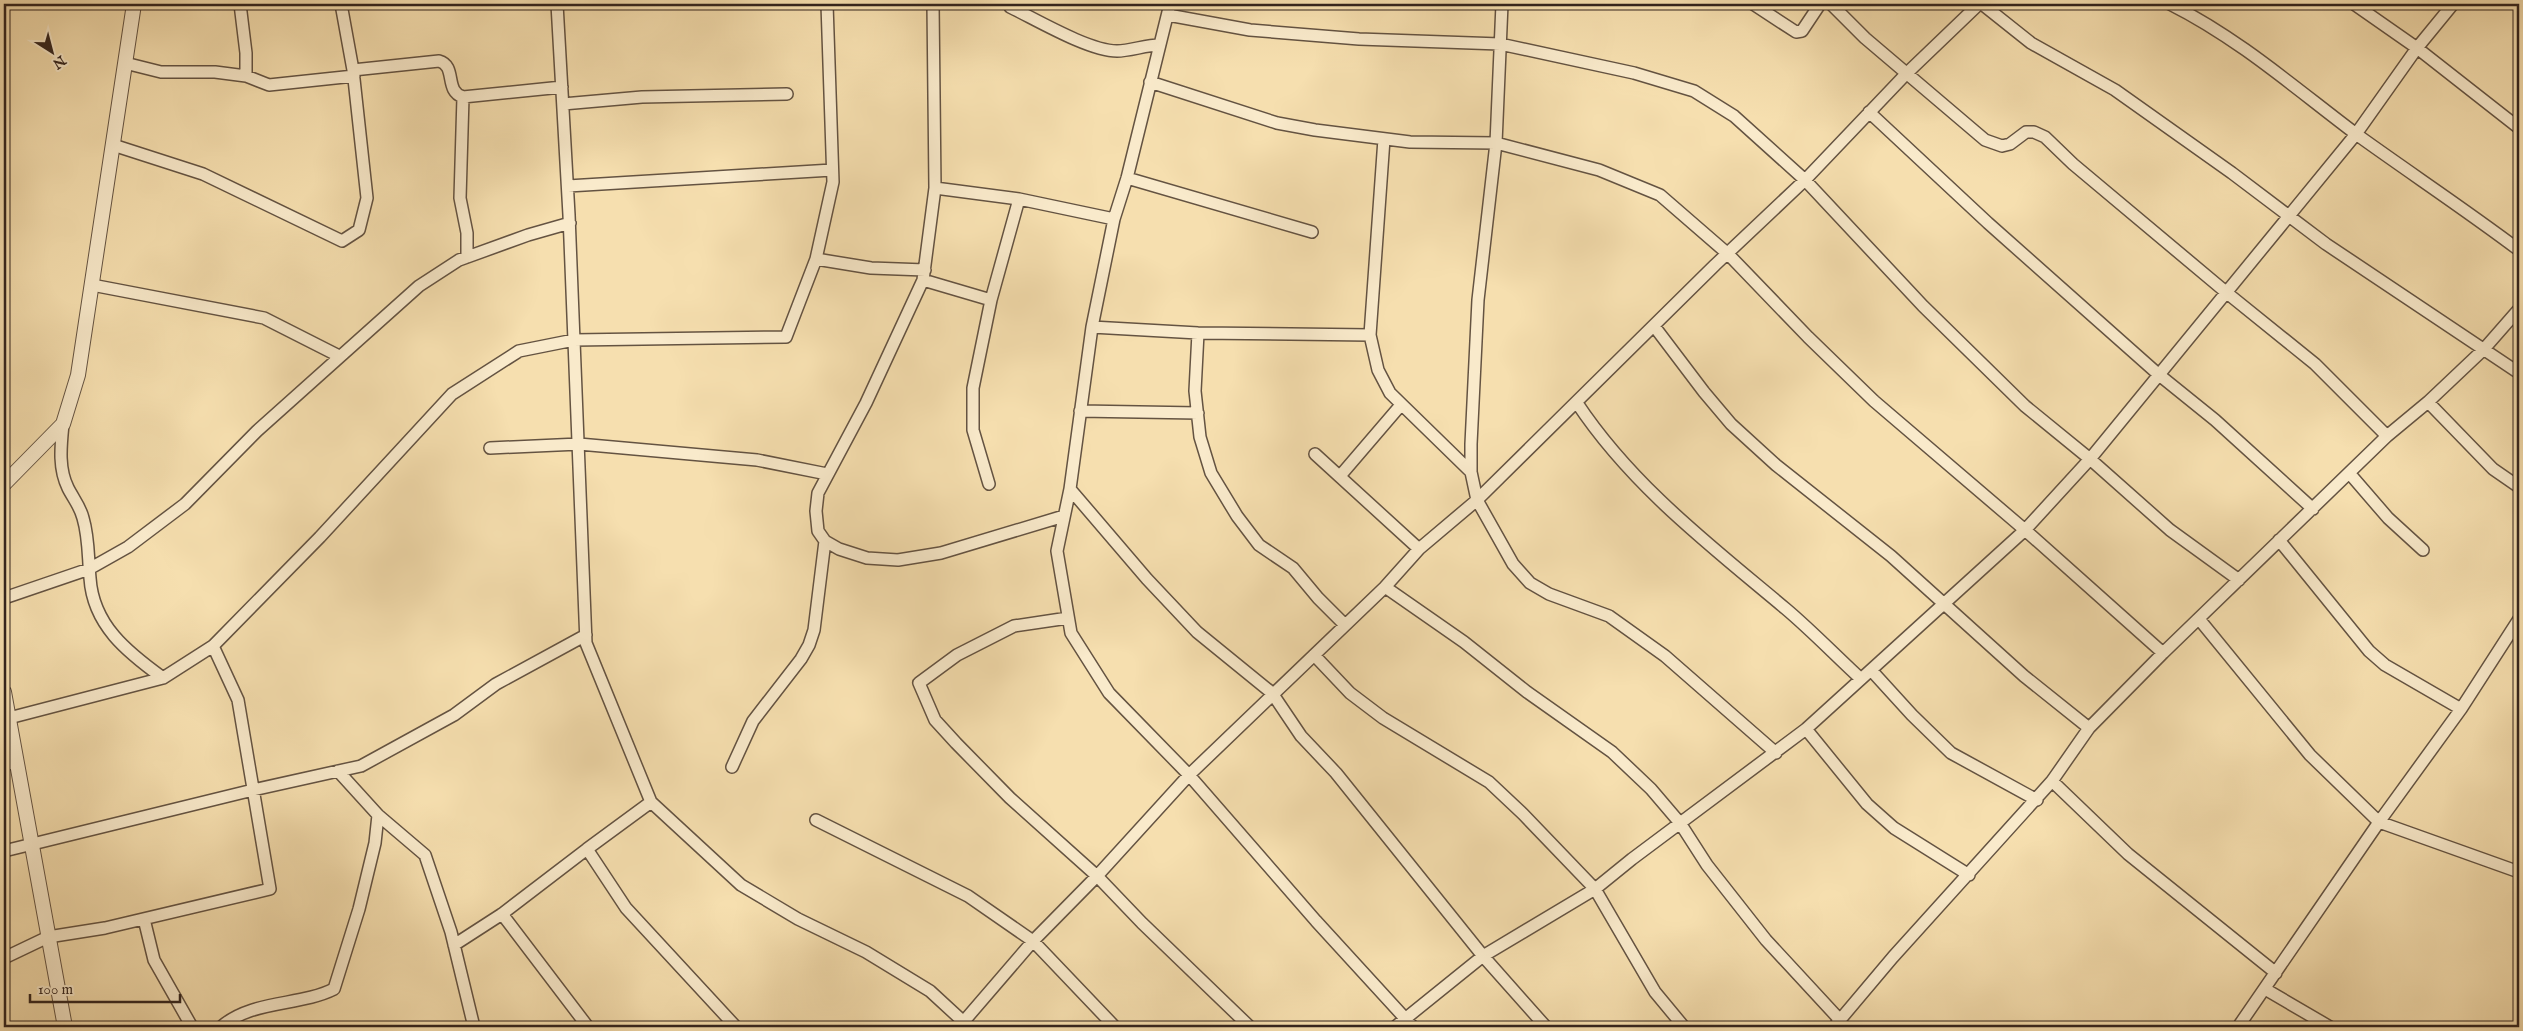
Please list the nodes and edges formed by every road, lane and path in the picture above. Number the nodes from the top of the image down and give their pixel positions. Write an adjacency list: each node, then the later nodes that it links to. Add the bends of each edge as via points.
1 (134, 4): 20 (street)
2 (240, 4): 23 (street)
3 (341, 4): 21 (street)
4 (558, 4): 25 (street)
5 (827, 4): 35 (street)
6 (932, 4): 39 (street)
7 (1502, 4): 17 (street)
8 (1753, 4): 9 (street, via 1796,32 1802,31)
9 (1820, 4)
10 (1831, 4): 22 (street)
11 (1980, 4): 22 (street); 41 (street, via 2031,43 2115,90)
12 (2170, 4): 31 (street, via 2203,20 2277,72)
13 (2354, 4): 19 (street)
14 (2453, 4): 19 (street)
15 (1010, 7): 18 (street, via 1100,49 1119,51)
16 (1169, 9): 17 (street, via 1260,31 1359,40); 18 (street)
17 (1500, 44): 33 (street); 37 (street, via 1634,73 1694,90 1734,116)
18 (1160, 45): 24 (street)
19 (2418, 48): 30 (street); 31 (street)
20 (125, 63): 23 (street, via 161,72 215,72); 34 (street)
21 (353, 73): 23 (street, via 270,85); 27 (street, via 439,61 448,67 456,95); 34 (street, via 367,198 359,230 342,241 203,174)
22 (1906, 74): 29 (street); 51 (street, via 1985,140 2002,146 2026,132 2045,137)
23 (246, 76)
24 (1150, 82): 32 (street, via 1277,123); 36 (street)
25 (562, 87): 27 (street); 28 (street)
26 (787, 94): 28 (street, via 642,97)
27 (463, 97): 47 (street, via 460,198 467,233)
28 (563, 104): 38 (street)
29 (1869, 112): 37 (street); 61 (street)
30 (2519, 128)
31 (2356, 134): 41 (street); 45 (street, via 2462,206)
32 (1384, 139): 33 (street); 57 (street)
33 (1496, 143): 46 (street, via 1599,170 1660,195); 74 (street, via 1478,300)
34 (113, 144): 50 (street)
35 (832, 170): 38 (street); 48 (street, via 833,182)
36 (1127, 178): 42 (street); 44 (street)
37 (1805, 180): 46 (street); 73 (street, via 1923,306 2025,406)
38 (568, 186): 43 (street)
39 (935, 188): 40 (street); 49 (street)
40 (1019, 199): 42 (street); 52 (street)
41 (2288, 216): 51 (street); 59 (street)
42 (1114, 219): 55 (street)
43 (570, 223): 47 (street); 58 (street)
44 (1312, 232)
45 (2519, 250)
46 (1728, 254): 54 (street); 85 (street, via 1874,402)
47 (467, 257): 60 (street, via 419,286)
48 (816, 259): 49 (street); 58 (street, via 786,337)
49 (924, 275): 52 (street); 75 (street, via 866,403)
50 (92, 286): 60 (street, via 264,318); 68 (street, via 78,375)
51 (2227, 293): 61 (street); 69 (street, via 2315,364)
52 (991, 300): 79 (street, via 972,403 973,430)
53 (2519, 309): 59 (street)
54 (1654, 326): 64 (street); 94 (street, via 1731,424 1776,465)
55 (1092, 327): 56 (street); 66 (street)
56 (1198, 333): 57 (street); 67 (street, via 1195,391)
57 (1370, 335): 65 (street, via 1378,370)
58 (574, 340): 70 (street); 101 (street, via 519,351 452,394 320,537)
59 (2484, 348): 62 (street); 63 (street)
60 (339, 356): 90 (street, via 257,431 185,504 128,547)
61 (2158, 374): 73 (street); 83 (street, via 2215,420)
62 (2519, 374)
63 (2428, 402): 69 (street); 80 (street, via 2493,469)
64 (1577, 403): 82 (street); 106 (street, via 1624,464 1678,520 1788,612)
65 (1400, 406): 74 (street); 77 (street)
66 (1080, 411): 67 (street); 81 (street)
67 (1198, 413): 98 (street, via 1200,437 1211,473 1237,516 1259,545 1292,568)
68 (63, 424): 78 (street); 90 (street, via 62,465 67,487 83,518 89,543)
69 (2387, 436): 76 (street)
70 (578, 444): 71 (street); 75 (street, via 757,460); 100 (street)
71 (490, 448)
72 (1315, 454): 77 (street)
73 (2090, 459): 85 (street); 91 (street, via 2170,530)
74 (1471, 472): 82 (street)
75 (827, 474): 87 (street, via 818,494 816,511 818,531)
76 (2350, 474): 83 (street); 89 (street, via 2388,518)
77 (1340, 476): 88 (street)
78 (4, 484)
79 (989, 484)
80 (2519, 487)
81 (1070, 489): 84 (street); 108 (street, via 1197,632)
82 (1477, 500): 88 (street); 113 (street, via 1512,564 1530,583 1549,594 1609,616 1665,656)
83 (2313, 509): 86 (street)
84 (1064, 516): 87 (street, via 941,553 898,560 867,558); 95 (street, via 1057,551)
85 (2025, 530): 94 (street); 102 (street)
86 (2279, 540): 91 (street); 109 (street, via 2369,651)
87 (825, 541): 115 (street, via 814,630 809,646 753,721)
88 (1419, 549): 92 (street)
89 (2423, 550)
90 (89, 569): 93 (street); 105 (street, via 95,605 105,626 125,650)
91 (2239, 580): 96 (street)
92 (1385, 587): 98 (street); 124 (street, via 1612,752)
93 (4, 598)
94 (1945, 603): 104 (street); 111 (street, via 2024,676)
95 (1068, 618): 117 (street, via 1071,633 1109,693); 131 (street, via 1014,626 957,655 919,683 935,720 956,744 1010,798)
96 (2199, 619): 102 (street); 125 (street, via 2310,754)
97 (2519, 619): 99 (street)
98 (1344, 624): 103 (street)
99 (2515, 633): 109 (street)
100 (586, 635): 116 (street, via 496,684 454,715 361,766); 121 (street, via 586,643)
101 (213, 646): 105 (street); 119 (street, via 238,700)
102 (2162, 653): 111 (street)
103 (1314, 655): 108 (street); 132 (street, via 1350,693 1383,718 1489,782)
104 (1871, 670): 106 (street); 120 (street, via 1951,753)
105 (163, 678): 110 (street)
106 (1861, 679): 112 (street)
107 (4, 692): 110 (street)
108 (1272, 693): 117 (street); 138 (street, via 1301,736 1336,772)
109 (2461, 709): 125 (street)
110 (9, 718): 114 (street)
111 (2089, 728): 118 (street)
112 (1806, 729): 113 (street); 130 (street, via 1868,804 1894,828)
113 (1776, 753): 124 (street)
114 (10, 764): 126 (street)
115 (732, 767)
116 (338, 771): 119 (street); 122 (street)
117 (1189, 775): 131 (street); 142 (street)
118 (2052, 782): 120 (street); 140 (street, via 2128,854)
119 (253, 790): 126 (street); 134 (street, via 270,889)
120 (2036, 800): 130 (street)
121 (651, 802): 127 (street); 143 (street, via 741,885 930,991)
122 (378, 815): 137 (street, via 425,855); 147 (street, via 375,843 359,909 334,989 319,997 262,1008)
123 (816, 820): 136 (street, via 968,896)
124 (1680, 822): 132 (street); 144 (street, via 1707,865)
125 (2379, 822): 129 (street); 140 (street)
126 (30, 845): 128 (street); 135 (street)
127 (587, 849): 133 (street); 150 (street, via 626,908)
128 (4, 851)
129 (2519, 872)
130 (1969, 875): 144 (street, via 1893,957)
131 (1097, 876): 136 (street); 152 (street)
132 (1595, 889): 138 (street); 156 (street, via 1656,992)
133 (502, 914): 137 (street); 149 (street)
134 (144, 919): 135 (street); 146 (street, via 154,960)
135 (48, 937): 139 (street); 145 (street)
136 (1033, 941): 143 (street); 151 (street)
137 (454, 945): 148 (street)
138 (1484, 956): 142 (street); 155 (street)
139 (4, 958)
140 (2276, 973): 141 (street)
141 (2265, 989): 157 (street); 158 (street)
142 (1405, 1018): 153 (street); 154 (street)
143 (964, 1025)
144 (1837, 1025)
145 (65, 1027)
146 (192, 1027)
147 (221, 1027)
148 (474, 1027)
149 (588, 1027)
150 (736, 1027)
151 (1115, 1027)
152 (1250, 1027)
153 (1394, 1027)
154 (1413, 1027)
155 (1546, 1027)
156 (1684, 1027)
157 (2238, 1027)
158 (2330, 1027)

